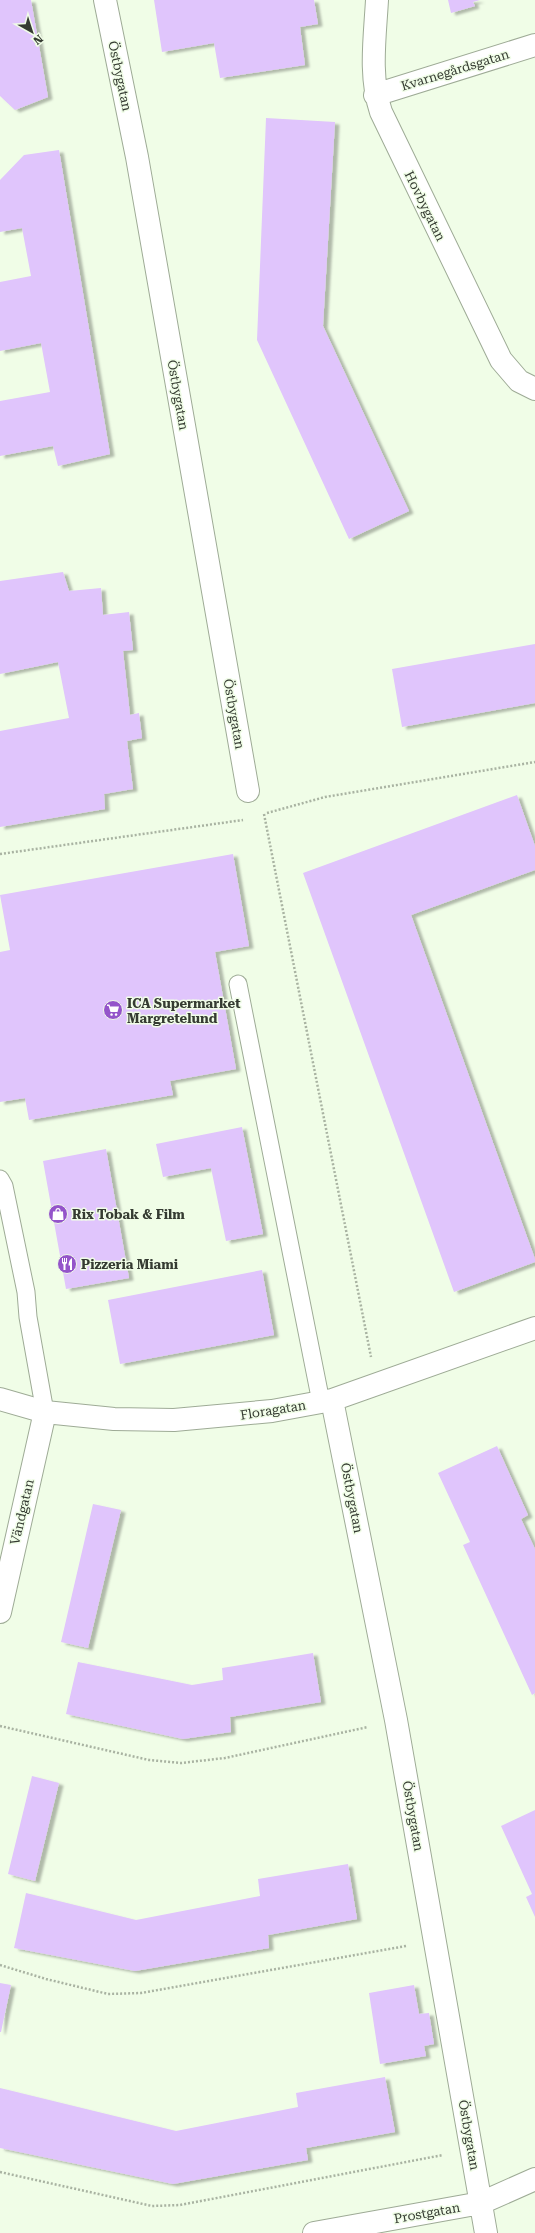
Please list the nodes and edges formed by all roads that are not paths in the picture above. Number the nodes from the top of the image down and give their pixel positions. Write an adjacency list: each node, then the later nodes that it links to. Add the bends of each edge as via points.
1 (105, 0): 6 (street, Östbygatan, via 139,164)
2 (377, 0): 4 (street, Hovbygatan)
3 (535, 45): 4 (street, Kvarnegårdsgatan)
4 (375, 95): 5 (street, Hovbygatan, via 397,149 501,360 519,381)
5 (535, 389)
6 (248, 791)
7 (238, 984): 11 (lane)
8 (0, 1179): 12 (lane, via 4,1186 26,1292)
9 (535, 1328): 11 (street, Floragatan)
10 (0, 1399): 12 (street, Floragatan)
11 (327, 1401): 12 (street, Floragatan, via 272,1411 174,1420 114,1419); 15 (street, Östbygatan, via 396,1720)
12 (45, 1412): 13 (street, Vändgatan)
13 (0, 1612)
14 (535, 2179): 15 (street, Prostgatan)
15 (481, 2203): 16 (street, Prostgatan); 17 (street, Östbygatan)
16 (314, 2233)
17 (486, 2233)

